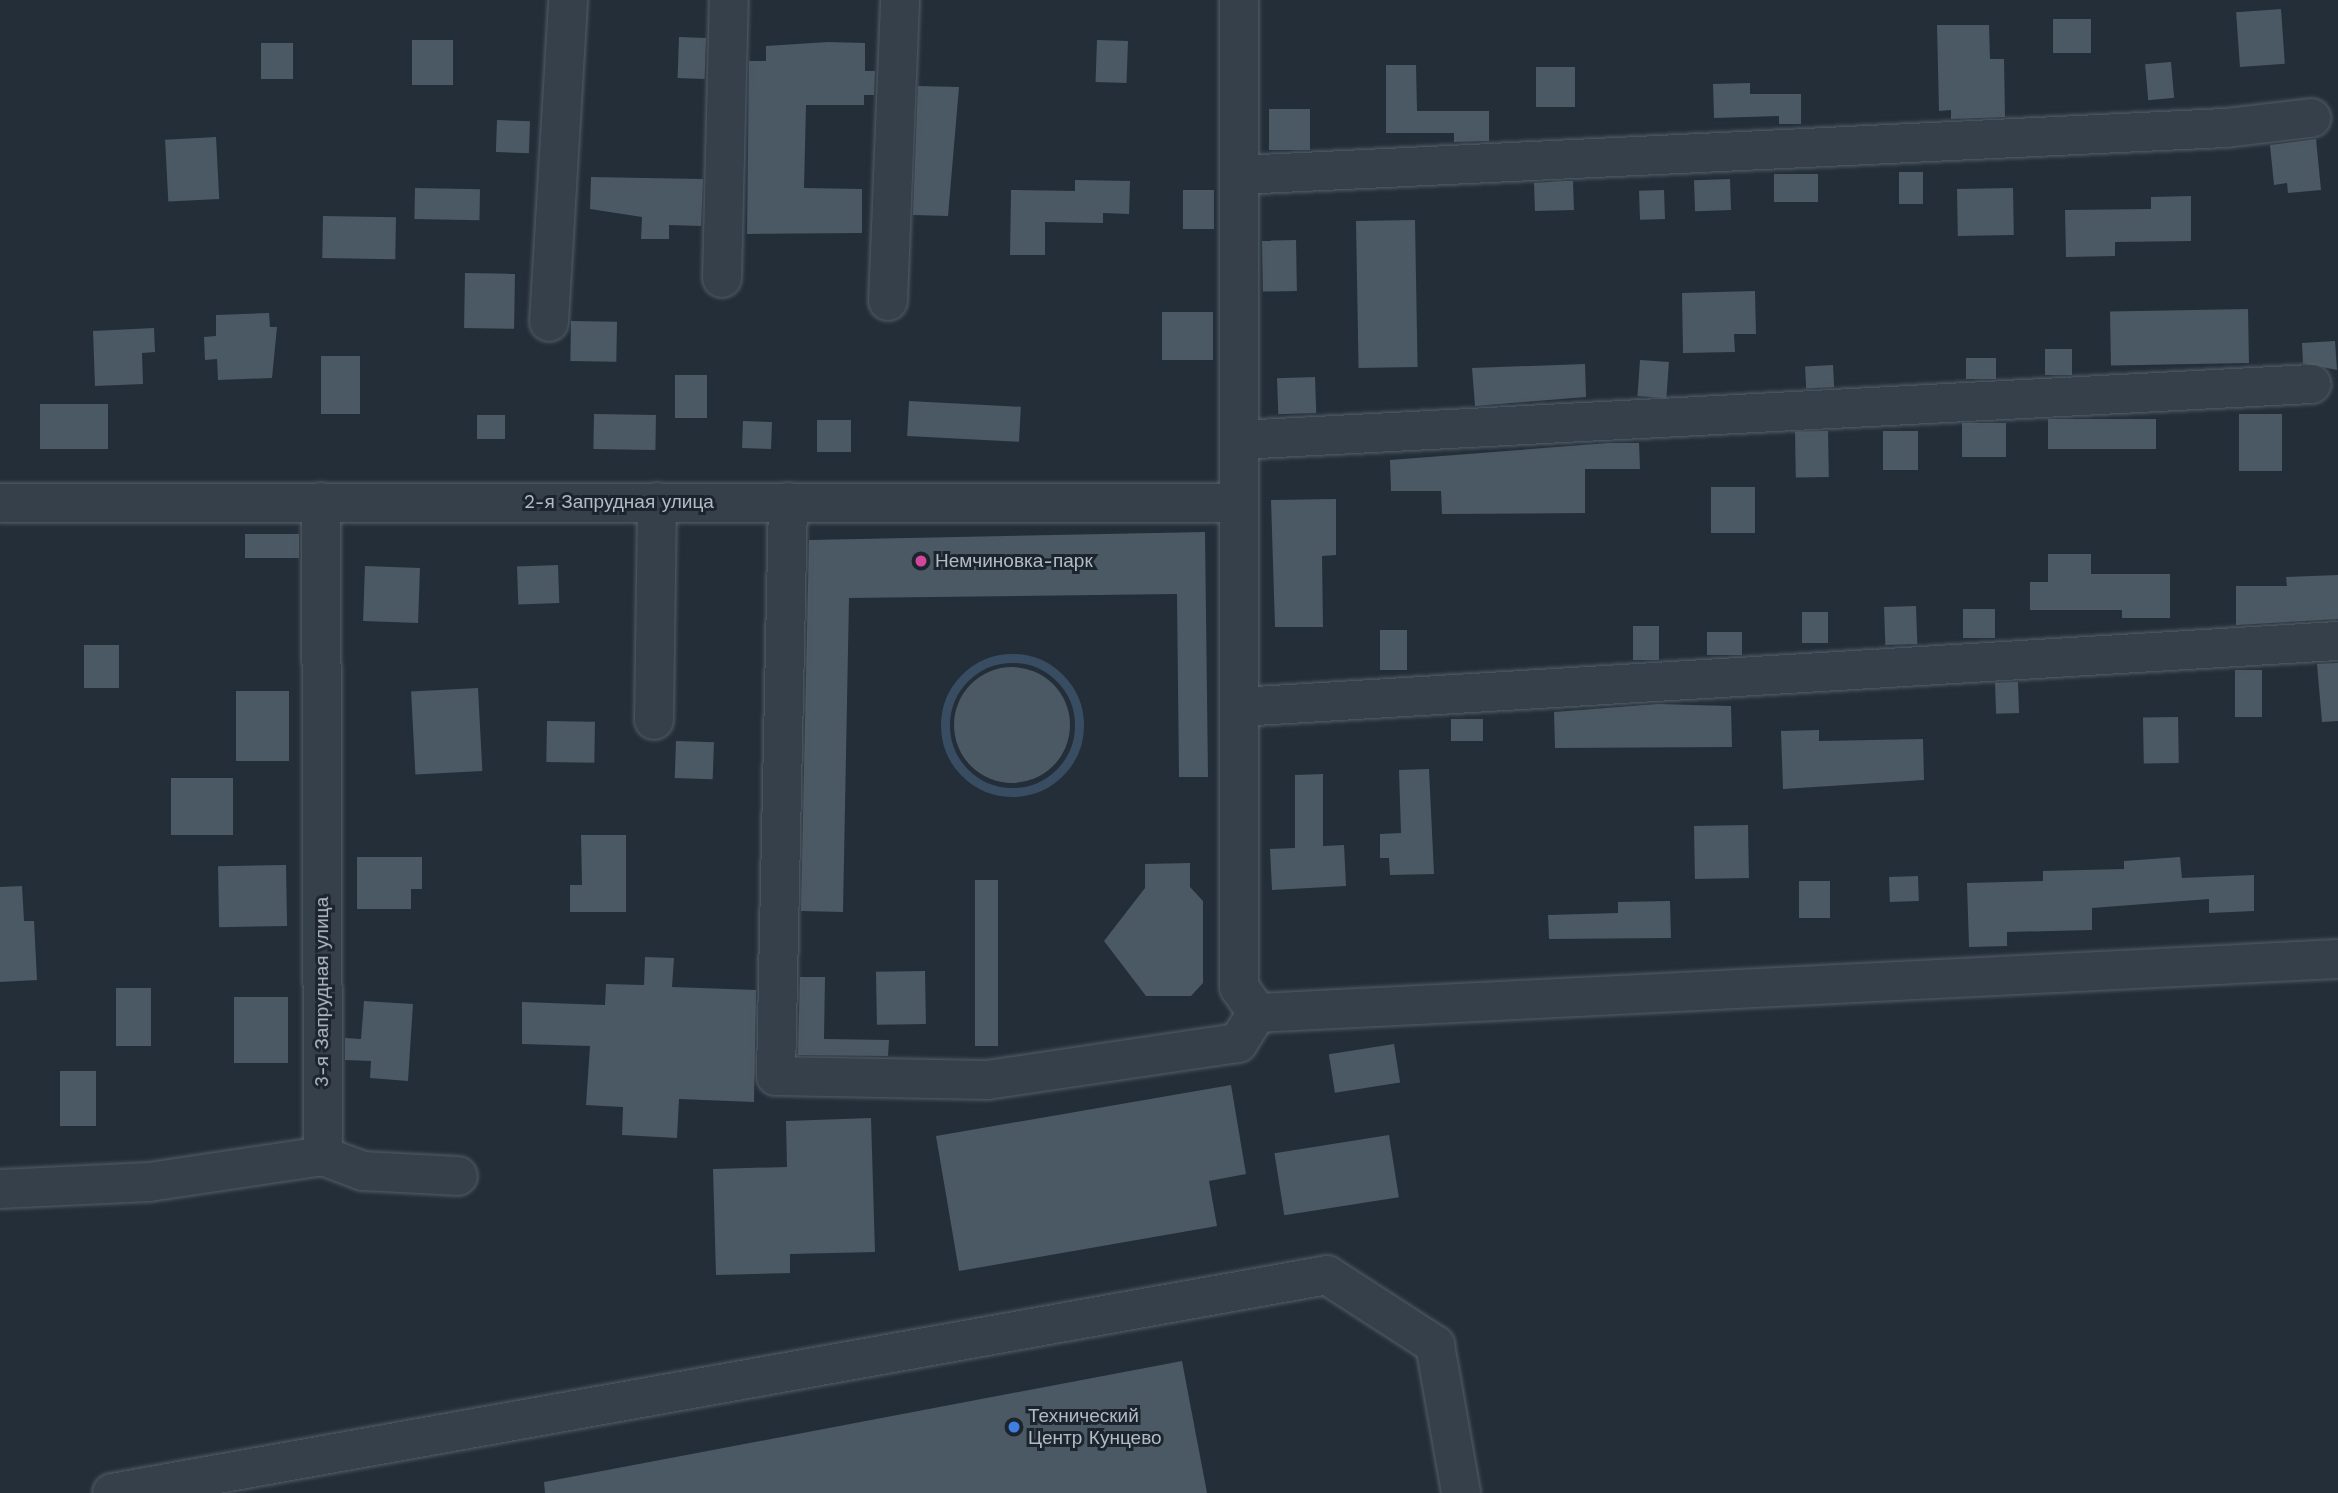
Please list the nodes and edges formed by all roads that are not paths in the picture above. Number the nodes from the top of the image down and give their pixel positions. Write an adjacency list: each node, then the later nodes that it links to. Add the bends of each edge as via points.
1 (568, 0): 9 (street)
2 (729, 0): 7 (street)
3 (900, 0): 8 (street)
4 (1239, 0): 6 (street)
5 (2311, 118): 6 (street, via 2226,128)
6 (1239, 175): 11 (street)
7 (723, 278)
8 (888, 301)
9 (549, 322)
10 (2312, 384): 11 (street)
11 (1239, 440): 16 (street)
12 (321, 502): 13 (street, 2-я Запрудная улица); 15 (street, 2-я Запрудная улица); 22 (street, 3-я Запрудная улица)
13 (657, 502): 14 (street, 2-я Запрудная улица); 19 (street)
14 (788, 502): 16 (street, 2-я Запрудная улица); 21 (street, via 776,1076 987,1080 1238,1043)
15 (0, 503)
16 (1238, 503): 18 (street)
17 (2338, 641): 18 (street)
18 (1239, 708): 21 (street)
19 (654, 720)
20 (2338, 959): 21 (street)
21 (1248, 1000)
22 (323, 1156): 23 (street, via 363,1171); 24 (street, via 162,1181)
23 (458, 1176)
24 (0, 1189)
25 (112, 1493): 26 (street, via 1327,1275 1435,1345)
26 (1461, 1493)

